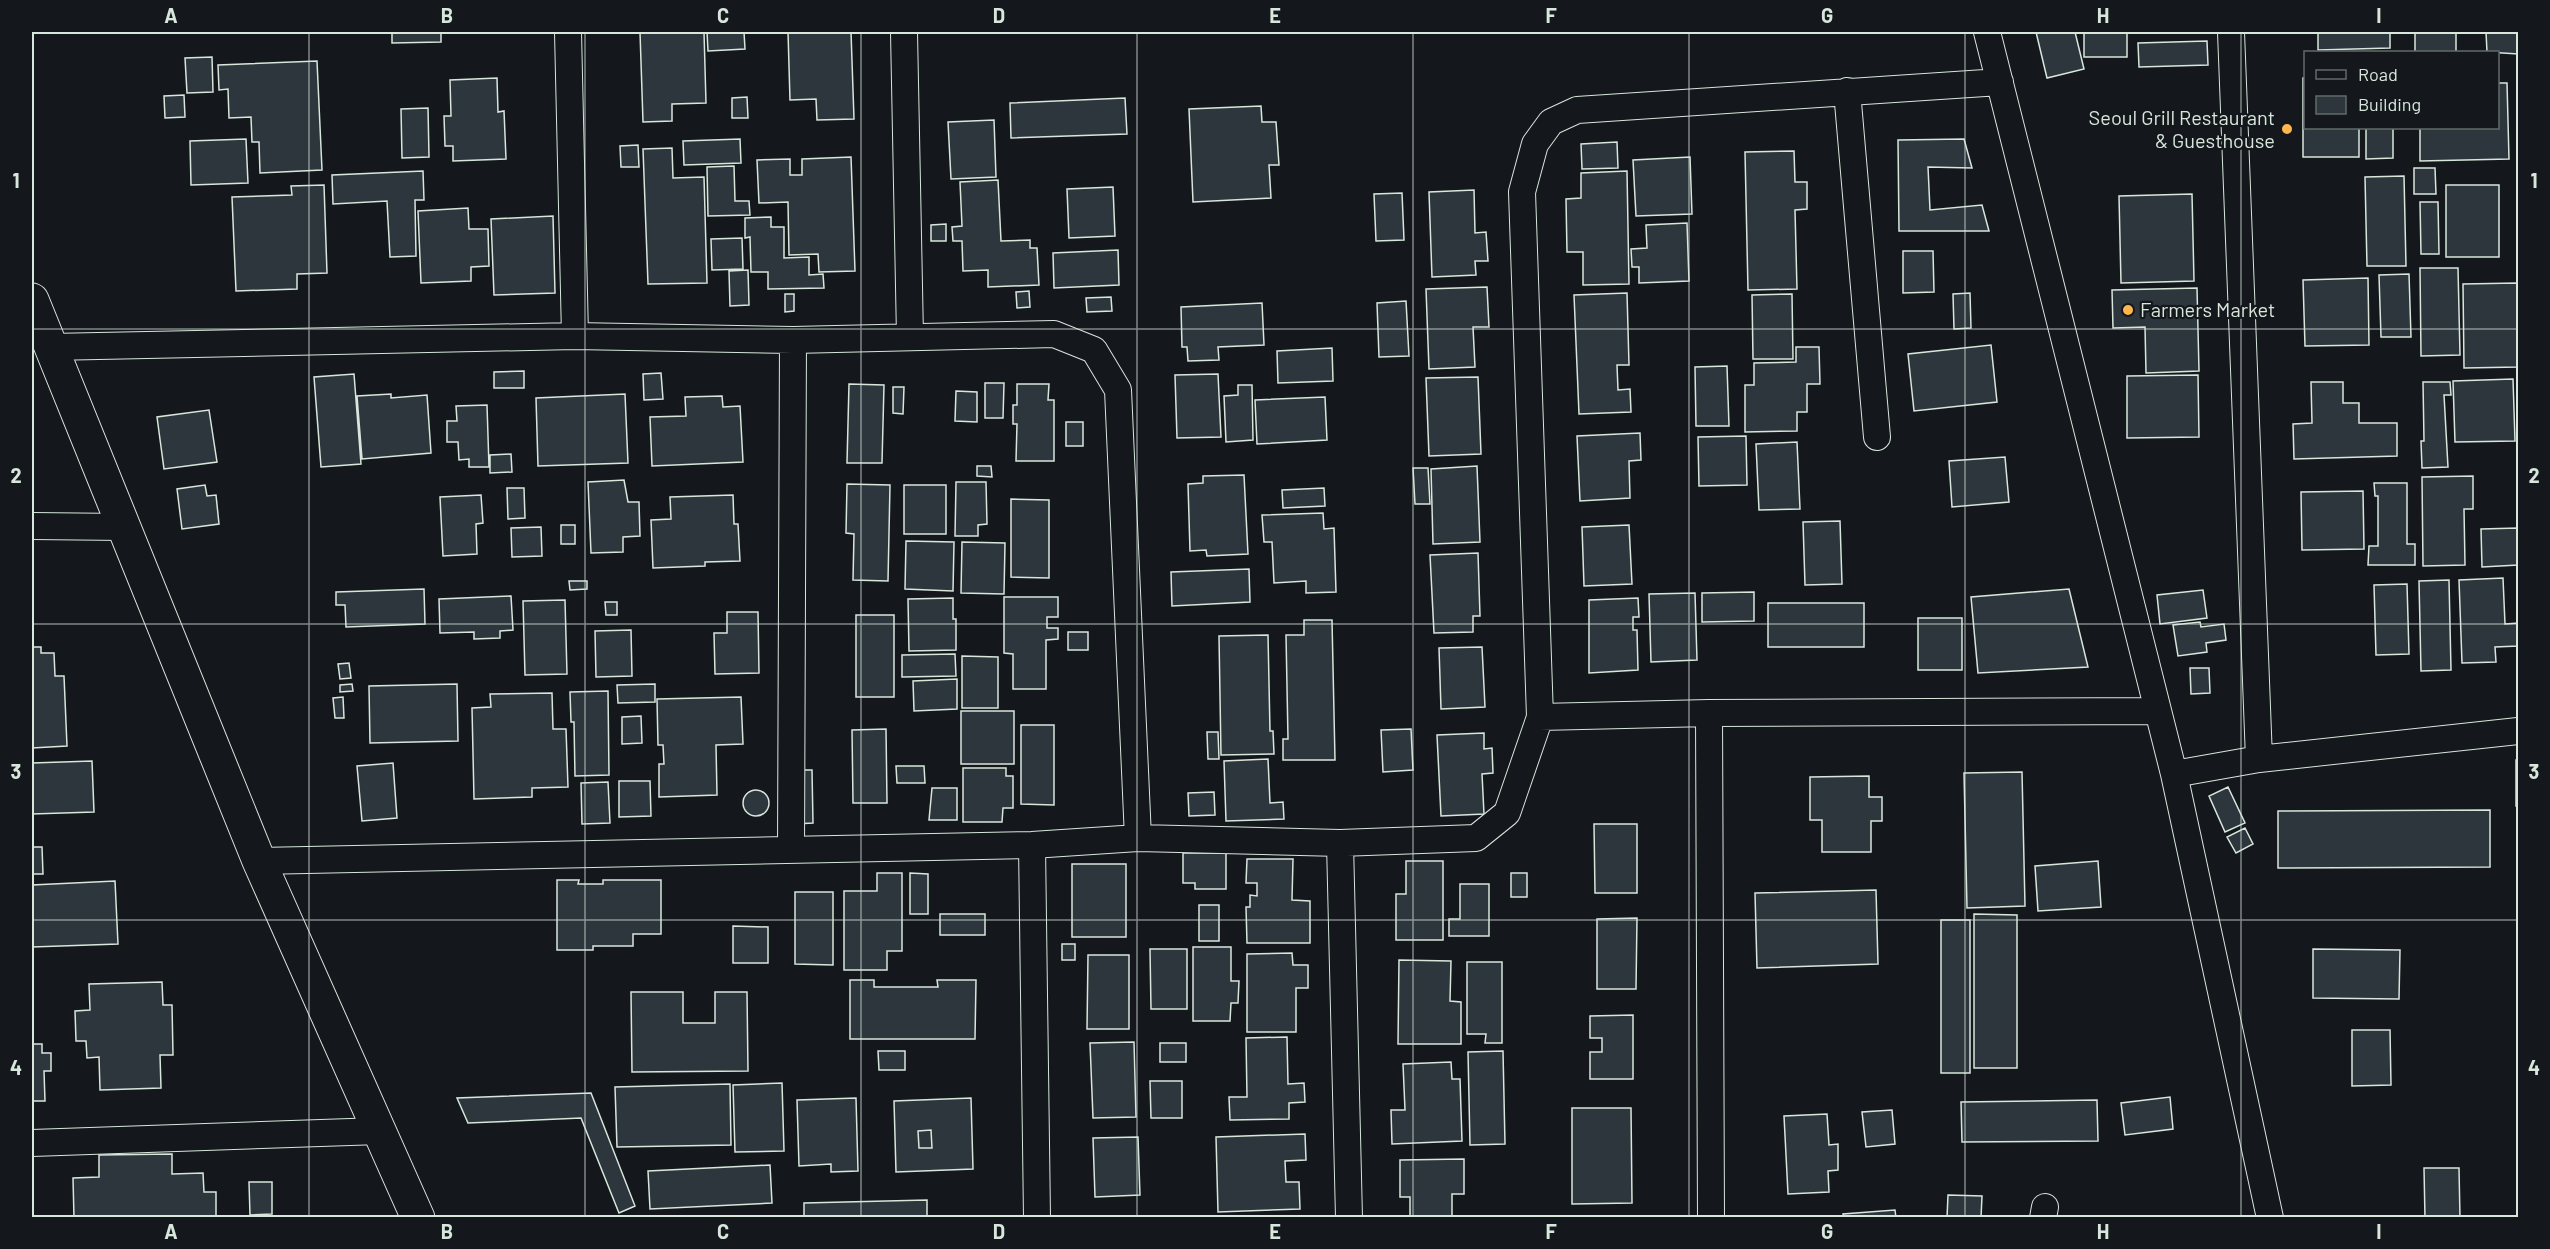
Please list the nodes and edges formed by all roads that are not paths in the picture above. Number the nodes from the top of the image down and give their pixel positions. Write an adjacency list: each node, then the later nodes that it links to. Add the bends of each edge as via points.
1 (568, 32): 8 (street)
2 (904, 32): 9 (street)
3 (1987, 32): 5 (street)
4 (2231, 32): 19 (street)
5 (2000, 82): 6 (street); 15 (street)
6 (1847, 92): 12 (street); 17 (street, via 1577,110 1551,122 1535,144 1522,192)
7 (32, 300): 11 (street)
8 (575, 336): 10 (street); 11 (street)
9 (910, 337): 10 (street); 21 (street, via 1054,334 1094,350 1118,390)
10 (793, 340): 24 (street)
11 (50, 347): 14 (street)
12 (1877, 437)
13 (32, 526): 14 (street)
14 (124, 527): 25 (street)
15 (2158, 711): 16 (street); 20 (street)
16 (1708, 713): 17 (street); 31 (street)
17 (1540, 717): 22 (street, via 1507,813 1476,838)
18 (2518, 731): 19 (street)
19 (2259, 759): 20 (street)
20 (2174, 774): 32 (street)
21 (1138, 838): 22 (street); 23 (street)
22 (1340, 843): 30 (street)
23 (1032, 845): 24 (street); 29 (street)
24 (790, 849): 25 (street)
25 (259, 861): 26 (street)
26 (380, 1131): 27 (street); 28 (street)
27 (32, 1143)
28 (418, 1218)
29 (1037, 1218)
30 (1350, 1218)
31 (1711, 1218)
32 (2270, 1218)

